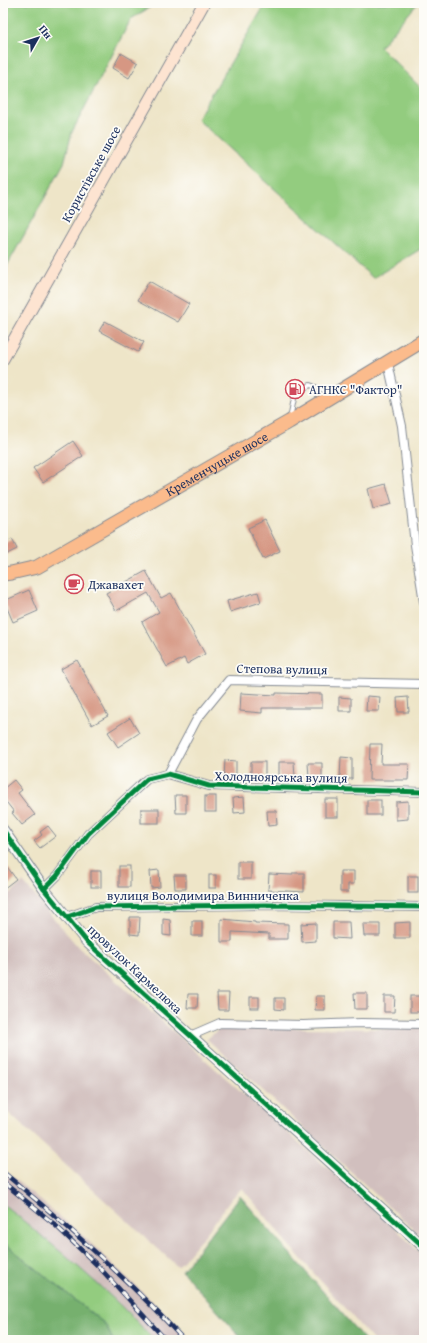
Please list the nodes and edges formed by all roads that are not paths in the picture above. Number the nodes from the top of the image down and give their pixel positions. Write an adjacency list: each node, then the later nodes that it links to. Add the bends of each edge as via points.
1 (204, 3): 3 (main road, Користівське шосе)
2 (424, 340): 4 (highway, Кременчуцьке шосе)
3 (3, 359)
4 (388, 364): 5 (highway, Кременчуцьке шосе); 8 (street, via 402,426)
5 (335, 394): 6 (highway, Кременчуцьке шосе); 6 (lane, via 310,385 295,394)
6 (289, 422): 7 (highway, Кременчуцьке шосе, via 37,567)
7 (3, 574)
8 (424, 602)
9 (424, 684): 10 (street, Степова вулиця, via 229,680 198,719)
10 (168, 774): 11 (street, Холодноярська вулиця, via 208,786); 13 (street, via 147,779 88,834 57,876)
11 (424, 792)
12 (3, 830): 13 (street)
13 (44, 889): 15 (street)
14 (424, 907): 15 (street, вулиця Володимира Винниченка, via 96,906)
15 (67, 917): 17 (street, провулок Кармелюка, via 87,942)
16 (424, 1024): 17 (street, via 220,1023)
17 (190, 1036): 18 (street, провулок Кармелюка)
18 (424, 1247)

